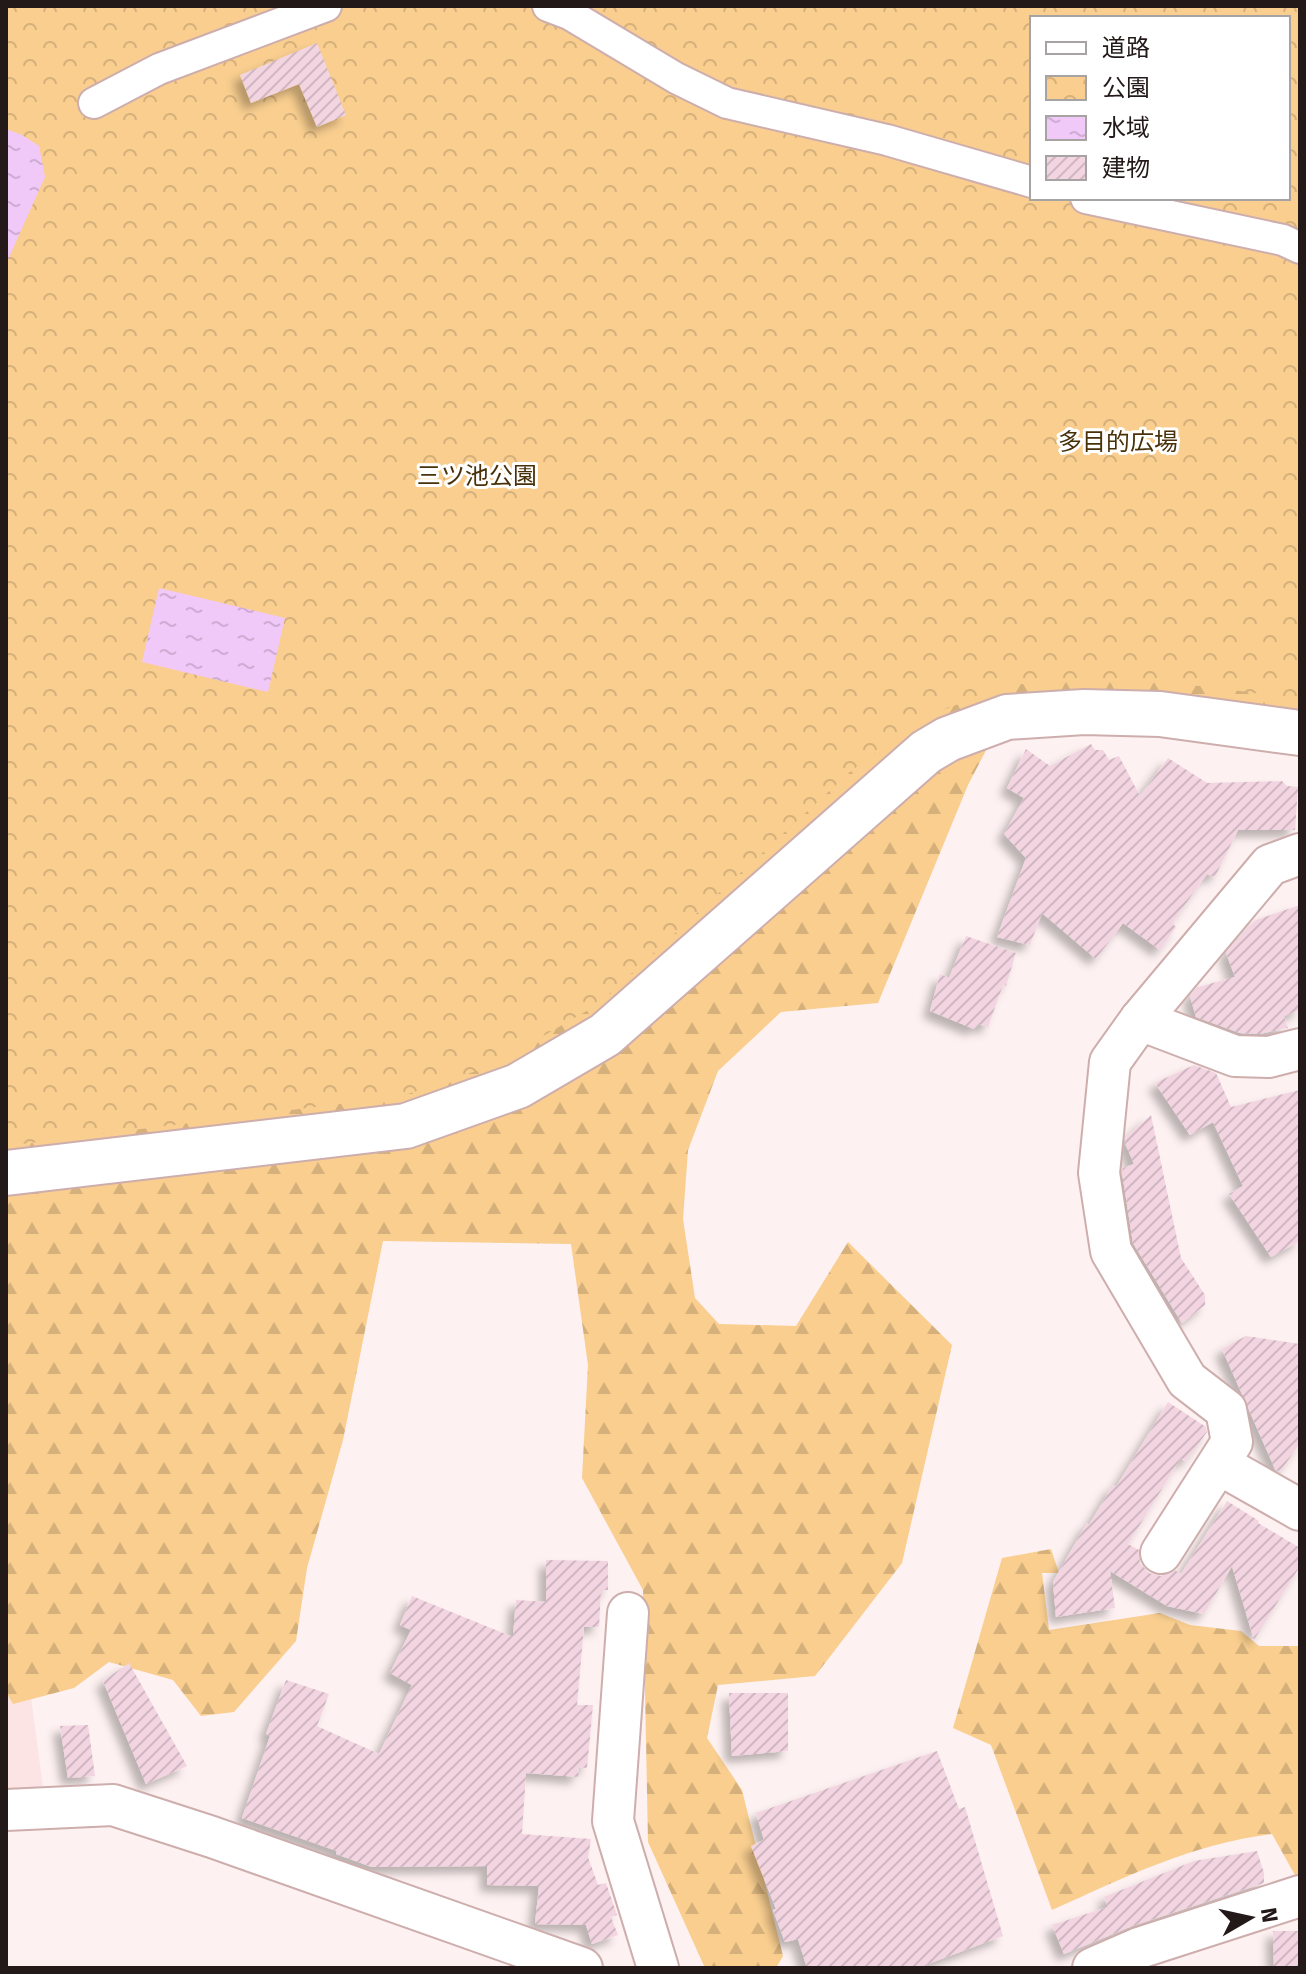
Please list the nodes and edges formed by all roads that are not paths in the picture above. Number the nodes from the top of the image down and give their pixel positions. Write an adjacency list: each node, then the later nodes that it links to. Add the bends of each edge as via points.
1 (326, 6): 3 (street, via 159,69)
2 (548, 6): 4 (street, via 727,103 887,140)
3 (94, 103)
4 (1030, 181)
5 (1095, 200): 6 (street)
6 (1300, 248)
7 (1300, 733): 11 (street, via 1160,714 1007,717 926,752 605,1035 518,1086 406,1126)
8 (1300, 854): 9 (street, via 1270,865)
9 (1140, 1020): 10 (street, via 1235,1056 1269,1057); 12 (street, via 1110,1062 1099,1173 1111,1251 1187,1380 1226,1410 1232,1442)
10 (1300, 1049)
11 (6, 1173)
12 (1219, 1464): 13 (street); 14 (street)
13 (1300, 1510)
14 (1161, 1553)
15 (628, 1613): 19 (street, via 613,1821)
16 (6, 1810): 18 (street, via 113,1805)
17 (1300, 1896): 20 (street)
18 (582, 1968)
19 (658, 1968)
20 (1093, 1968)

